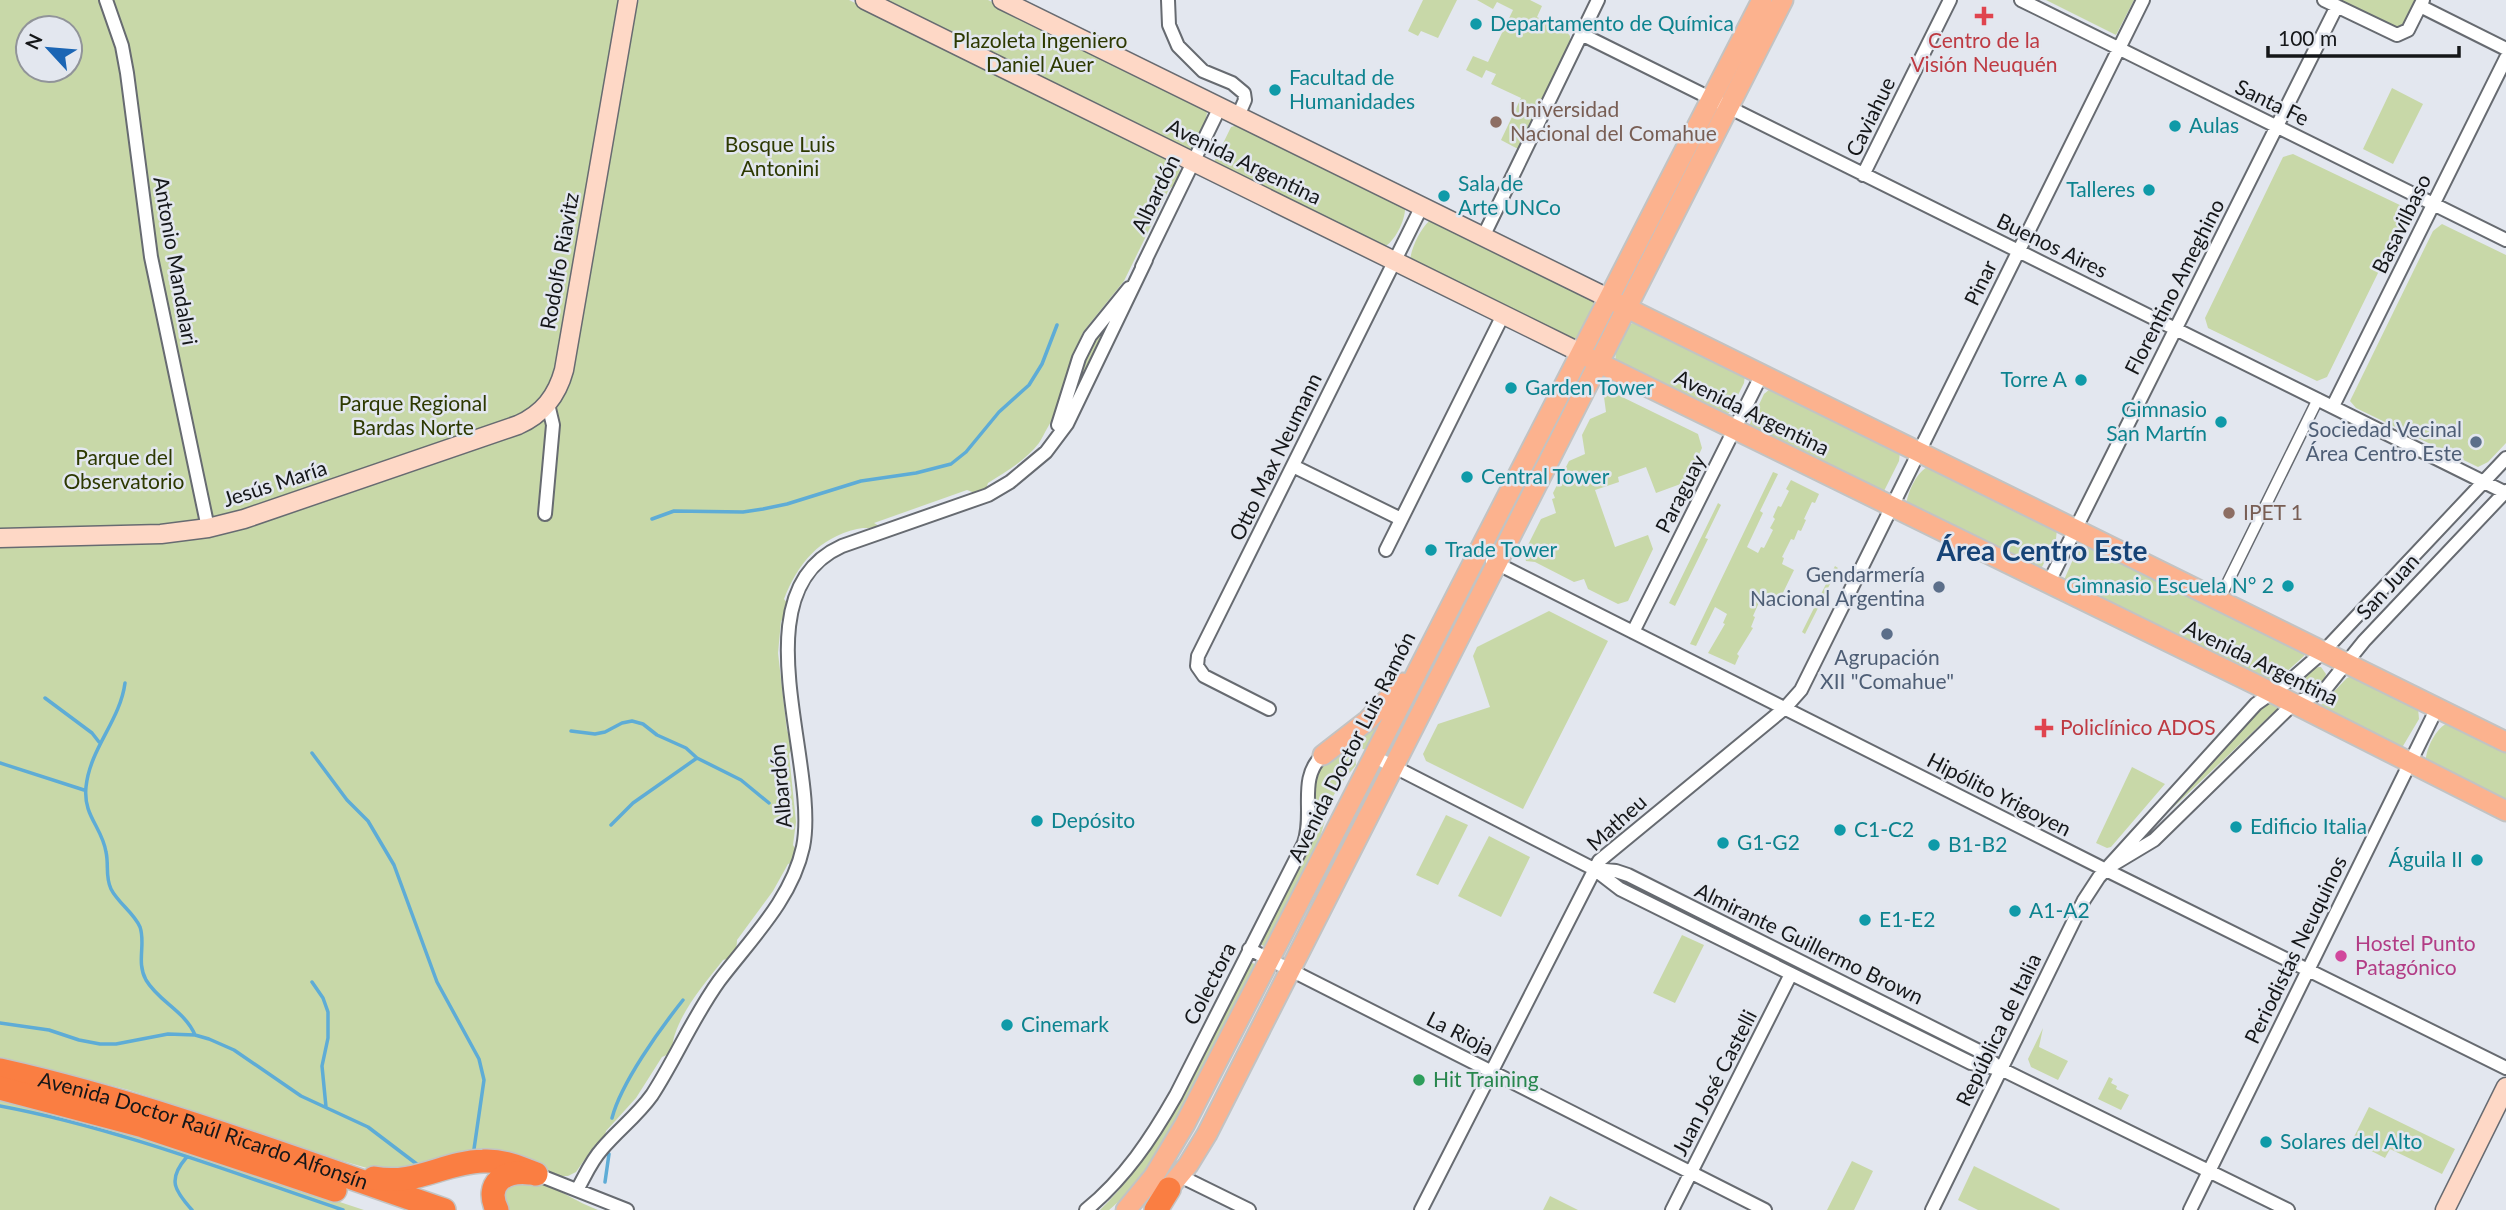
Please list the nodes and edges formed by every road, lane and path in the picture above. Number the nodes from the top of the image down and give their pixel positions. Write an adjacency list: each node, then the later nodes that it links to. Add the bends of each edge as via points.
1 (106, 0): 53 (street, Antonio Mandalari, via 122,46 155,278)
2 (865, 0): 24 (main road, Avenida Argentina)
3 (1002, 0): 20 (main road, Avenida Argentina)
4 (1168, 0): 22 (street, via 1169,25 1178,46 1203,71 1233,83 1244,93)
5 (1598, 0): 15 (street)
6 (1762, 0): 19 (main road, Avenida Doctor Luis Ramón)
7 (1783, 0): 21 (main road)
8 (1950, 0): 25 (street, Caviahue)
9 (2021, 0): 16 (street, Santa Fe)
10 (2143, 0): 16 (street, Pinar)
11 (2324, 0): 14 (street)
12 (2422, 3): 14 (street, via 2408,30 2400,34); 17 (street)
13 (629, 5): 41 (main road, Rodolfo Riavitz, via 564,370)
14 (2337, 6): 23 (street, Florentino Ameghino)
15 (1581, 34): 19 (street, Buenos Aires); 28 (street)
16 (2119, 49): 23 (street, Santa Fe); 30 (street, Pinar)
17 (2506, 49)
18 (2506, 58): 26 (street, Basavilbaso)
19 (1710, 100): 21 (street, Buenos Aires); 33 (main road, Avenida Doctor Luis Ramón)
20 (1220, 107): 22 (main road, Avenida Argentina); 24 (street, Albardón)
21 (1729, 109): 25 (street, Buenos Aires); 34 (main road)
22 (1238, 116): 27 (main road, Avenida Argentina)
23 (2277, 127): 26 (street, Santa Fe); 36 (street, Florentino Ameghino)
24 (1194, 162): 31 (street, Albardón); 32 (main road, Avenida Argentina)
25 (1863, 175): 30 (street, Buenos Aires)
26 (2433, 205): 29 (street, Santa Fe); 42 (street, Basavilbaso)
27 (1422, 206): 28 (main road, Avenida Argentina); 32 (street, Otto Max Neumann)
28 (1483, 237): 33 (main road, Avenida Argentina)
29 (2506, 240)
30 (2018, 251): 36 (street, Buenos Aires); 44 (street, Pinar)
31 (1146, 260): 45 (street, Albardón, via 1067,424); 45 (street, Albardón, via 1090,336 1060,420)
32 (1395, 261): 35 (main road, Avenida Argentina); 47 (street, Otto Max Neumann)
33 (1608, 298): 34 (main road, Avenida Argentina); 37 (main road, Avenida Doctor Luis Ramón)
34 (1628, 308): 38 (main road); 39 (main road, Avenida Argentina)
35 (1503, 315): 37 (main road, Avenida Argentina); 52 (street)
36 (2176, 328): 40 (street, Buenos Aires); 54 (street, Florentino Ameghino)
37 (1581, 353): 38 (main road, Avenida Argentina); 57 (main road, Avenida Doctor Luis Ramón)
38 (1600, 363): 43 (main road, Avenida Argentina); 58 (main road)
39 (1762, 374): 43 (street, Paraguay); 44 (main road, Avenida Argentina)
40 (2318, 399): 42 (street, Buenos Aires); 60 (street)
41 (548, 404): 51 (street, via 553,425); 53 (main road, Jesús María, via 518,425)
42 (2333, 407): 48 (street, Buenos Aires)
43 (1734, 430): 50 (main road, Avenida Argentina); 61 (street, Paraguay)
44 (1919, 451): 50 (street, Pinar); 54 (main road, Avenida Argentina)
45 (1038, 458): 94 (street, Albardón, via 1010,482 981,498 836,548 808,574 792,611 788,645 806,817 797,865 780,901 701,1009 651,1095 597,1155)
46 (2506, 458): 48 (street, San Juan)
47 (1293, 466): 52 (street); 69 (street, Otto Max Neumann, via 1197,666 1210,680)
48 (2484, 482): 49 (street, Buenos Aires); 63 (street, San Juan)
49 (2506, 492): 64 (street, San Juan)
50 (1891, 507): 59 (main road, Avenida Argentina); 67 (street, Matheu, via 1806,681)
51 (545, 514)
52 (1401, 519): 56 (street)
53 (208, 528): 55 (main road, Jesús María, via 161,534)
54 (2075, 529): 59 (street, Florentino Ameghino); 60 (main road, Avenida Argentina)
55 (0, 538)
56 (1386, 550)
57 (1477, 554): 58 (street, Hipólito Yrigoyen); 62 (main road, Avenida Doctor Luis Ramón)
58 (1498, 564): 61 (street, Hipólito Yrigoyen); 74 (main road)
59 (2048, 584): 65 (main road, Avenida Argentina)
60 (2219, 600): 63 (main road, Avenida Argentina)
61 (1633, 632): 67 (street, Hipólito Yrigoyen)
62 (1427, 651): 71 (main road, via 1392,696); 72 (main road, Avenida Doctor Luis Ramón)
63 (2324, 651): 64 (main road, Avenida Argentina); 65 (street, República de Italia, via 2287,682)
64 (2347, 663): 66 (street, San Juan, via 2321,692); 68 (main road, Avenida Argentina)
65 (2261, 693): 66 (main road, Avenida Argentina); 77 (street, República de Italia)
66 (2294, 703): 73 (main road, Avenida Argentina); 77 (street, República de Italia, via 2154,841)
67 (1785, 708): 76 (street, Matheu, via 1606,853); 77 (street, Hipólito Yrigoyen)
68 (2437, 708): 70 (main road, Avenida Argentina); 73 (street, Periodistas Neuquinos)
69 (1269, 709)
70 (2506, 742)
71 (1323, 755): 72 (main road, via 1345,749); 78 (street, Colectora, via 1308,781 1309,822 1304,843)
72 (1373, 756): 74 (street, Almirante Guillermo Brown); 79 (main road, Avenida Doctor Luis Ramón)
73 (2410, 763): 75 (main road, Avenida Argentina); 81 (street, Periodistas Neuquinos)
74 (1395, 766): 76 (street, Almirante Guillermo Brown); 80 (main road)
75 (2506, 811)
76 (1594, 869): 82 (street, Almirante Guillermo Brown, via 1620,889); 84 (street, Almirante Guillermo Brown, via 1628,875 1977,1049); 86 (street, Matheu)
77 (2104, 869): 81 (street, Hipólito Yrigoyen); 84 (street, República de Italia, via 2084,900)
78 (1249, 949): 79 (street, La Rioja); 99 (street, Colectora, via 1153,1135 1122,1175)
79 (1269, 959): 80 (street, La Rioja); 100 (main road, Avenida Doctor Luis Ramón, via 1174,1144)
80 (1291, 970): 86 (street, La Rioja); 93 (main road, via 1201,1144)
81 (2308, 970): 83 (street, Hipólito Yrigoyen); 90 (street, Periodistas Neuquinos)
82 (1791, 974): 84 (street, Almirante Guillermo Brown, via 1971,1063); 91 (street, Juan José Castelli)
83 (2506, 1068)
84 (2001, 1069): 90 (street, Almirante Guillermo Brown); 107 (street, República de Italia)
85 (0, 1070): 89 (highway, Avenida Doctor Raúl Ricardo Alfonsín, via 117,1100)
86 (1490, 1071): 91 (street, La Rioja); 104 (street, Matheu)
87 (2506, 1087): 110 (main road)
88 (0, 1088): 95 (highway, Avenida Doctor Raúl Ricardo Alfonsín, via 143,1126)
89 (323, 1169): 92 (highway, via 402,1180 464,1163 494,1161); 96 (highway, Avenida Doctor Raúl Ricardo Alfonsín)
90 (2209, 1171): 108 (street, Periodistas Neuquinos); 109 (street, Almirante Guillermo Brown)
91 (1691, 1173): 105 (street, Juan José Castelli); 106 (street, La Rioja)
92 (536, 1174): 94 (street); 97 (highway, via 517,1172 502,1177 494,1191)
93 (1175, 1182): 101 (main road); 102 (highway); 103 (street)
94 (577, 1190): 98 (street)
95 (395, 1210)
96 (444, 1210)
97 (497, 1210)
98 (627, 1210)
99 (1086, 1210)
100 (1126, 1210)
101 (1150, 1210)
102 (1156, 1210)
103 (1249, 1210)
104 (1421, 1210)
105 (1672, 1210)
106 (1765, 1210)
107 (1931, 1210)
108 (2190, 1210)
109 (2288, 1210)
110 (2445, 1210)

